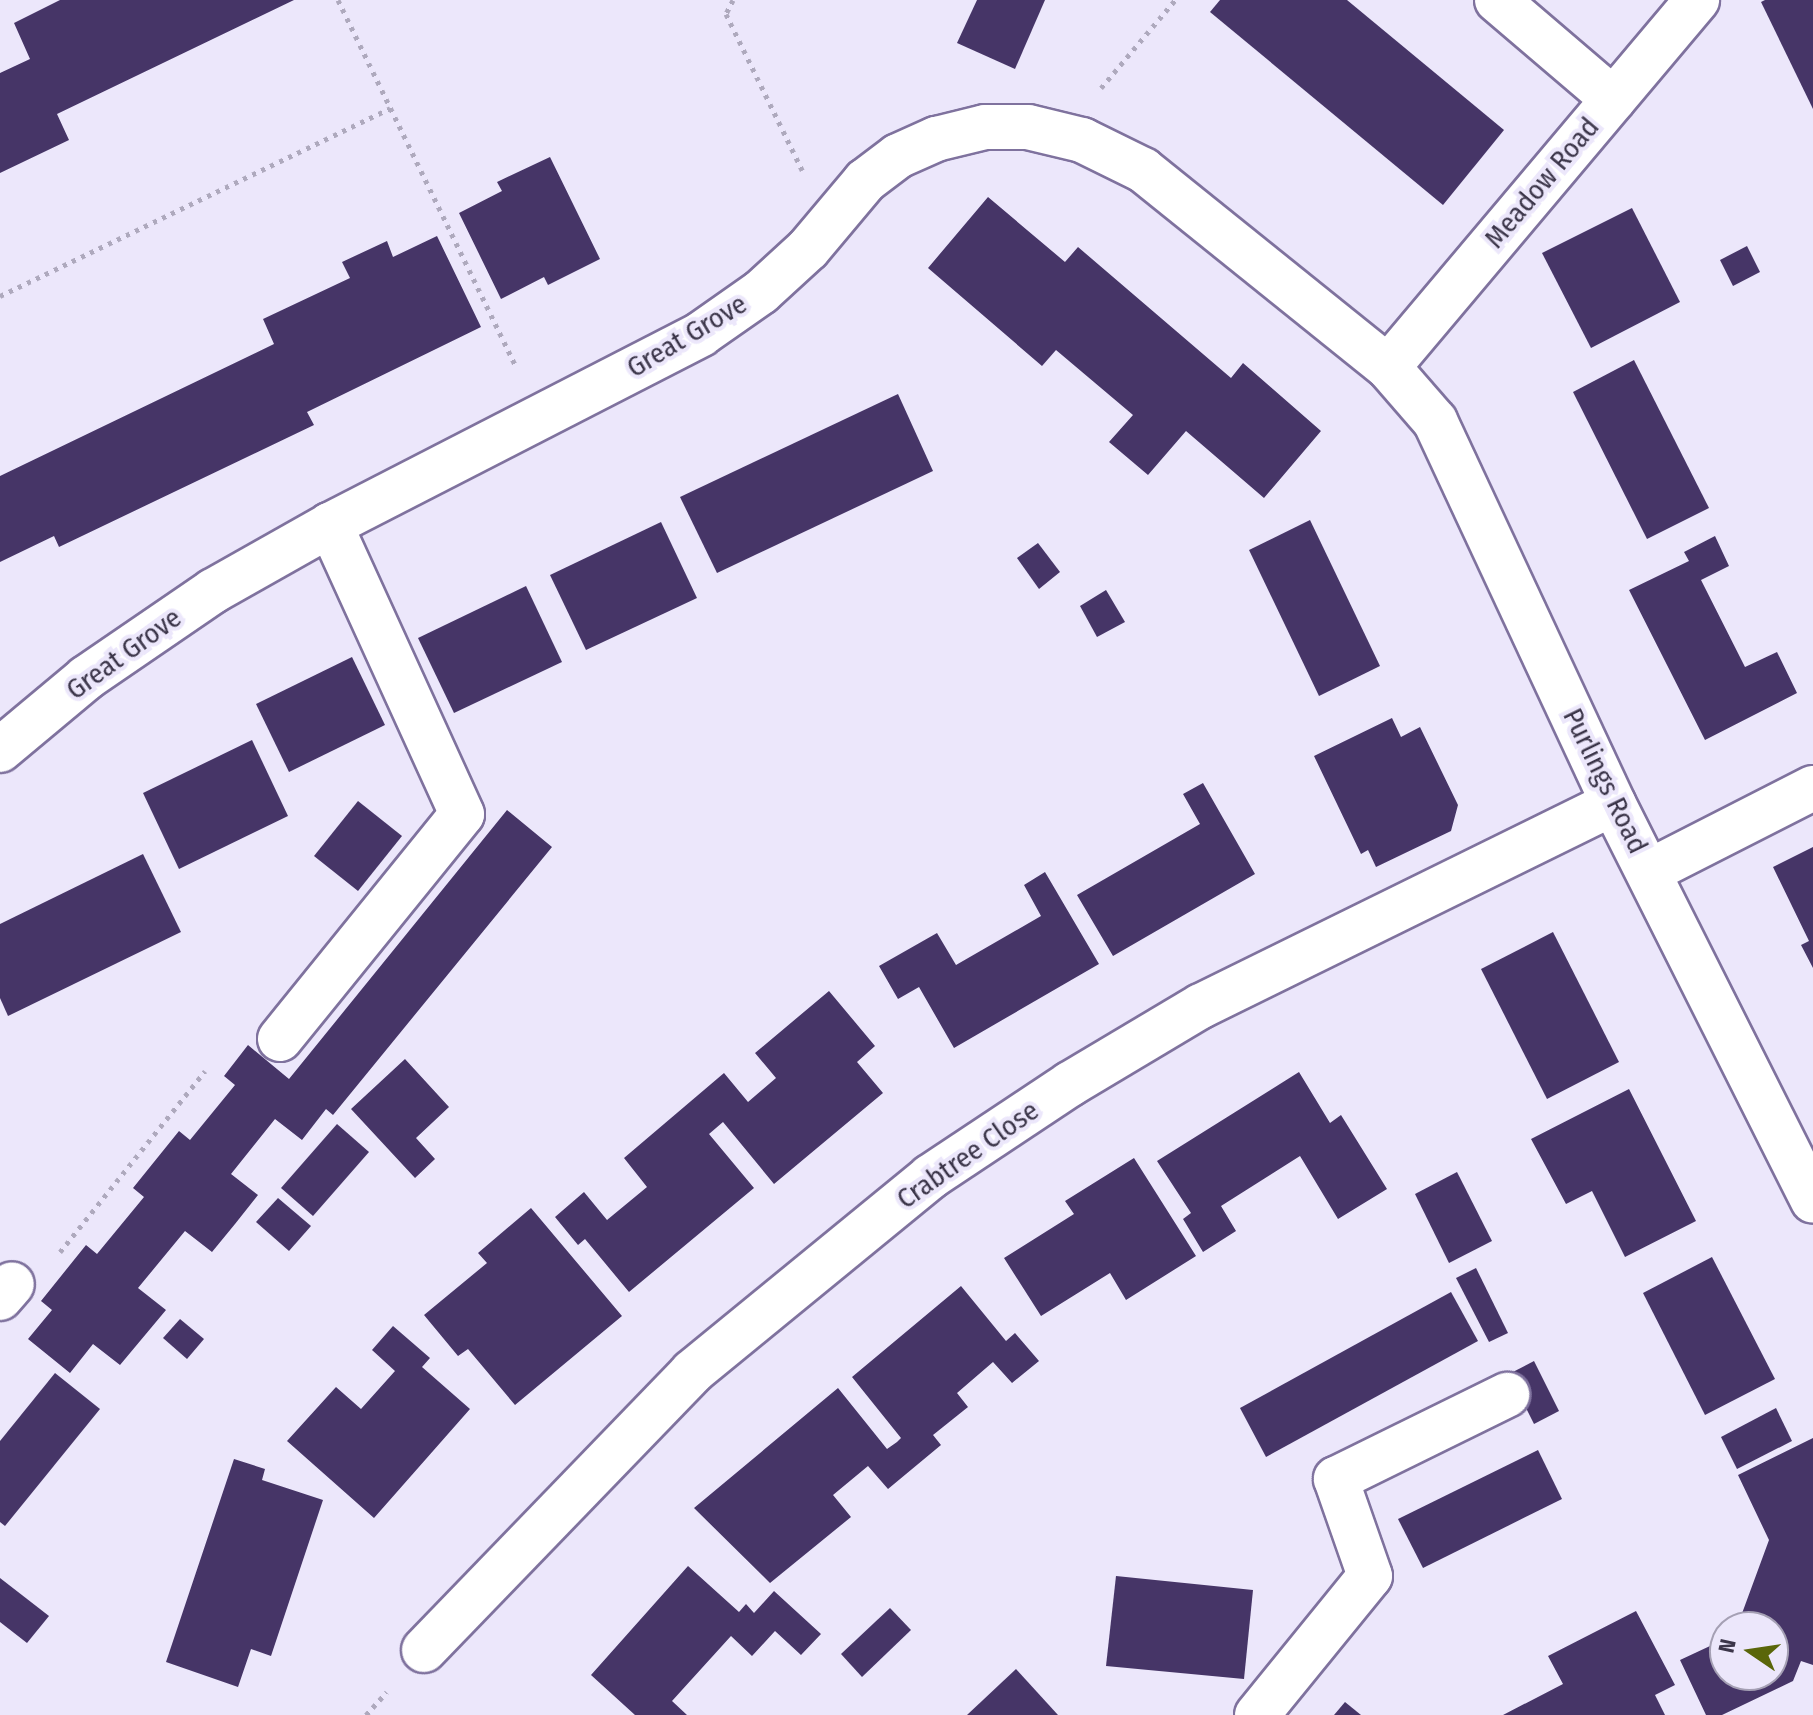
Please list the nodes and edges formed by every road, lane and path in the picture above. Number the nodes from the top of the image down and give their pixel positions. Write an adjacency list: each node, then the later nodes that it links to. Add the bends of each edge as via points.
1 (338, 0): 7 (path)
2 (733, 0): 9 (path, via 726,14)
3 (1175, 0): 8 (path, via 1102,87)
4 (1497, 0): 6 (street)
5 (1697, 0): 6 (street, Meadow Road)
6 (1613, 99): 11 (street, Meadow Road)
7 (390, 108): 10 (path); 12 (path)
8 (1082, 140): 11 (street, Great Grove, via 1143,170); 12 (street, Great Grove, via 1028,127 985,127 936,139 898,156 865,181 808,249 761,292 701,334)
9 (805, 176)
10 (0, 296)
11 (1388, 367): 16 (street, Purlings Road, via 1435,421)
12 (540, 417): 13 (street, Great Grove)
13 (330, 525): 14 (street, Great Grove, via 213,591 86,678); 18 (street, via 462,814)
14 (0, 750)
15 (1813, 788): 17 (street)
16 (1613, 803): 17 (street, Purlings Road); 23 (street, Crabtree Close, via 1201,1006 930,1177 692,1372)
17 (1650, 871): 20 (street, Purlings Road)
18 (280, 1039)
19 (205, 1071): 21 (path, via 59,1253)
20 (1813, 1201)
21 (6, 1291)
22 (1507, 1395): 24 (street, via 1336,1479 1370,1576)
23 (424, 1650)
24 (1257, 1715)

